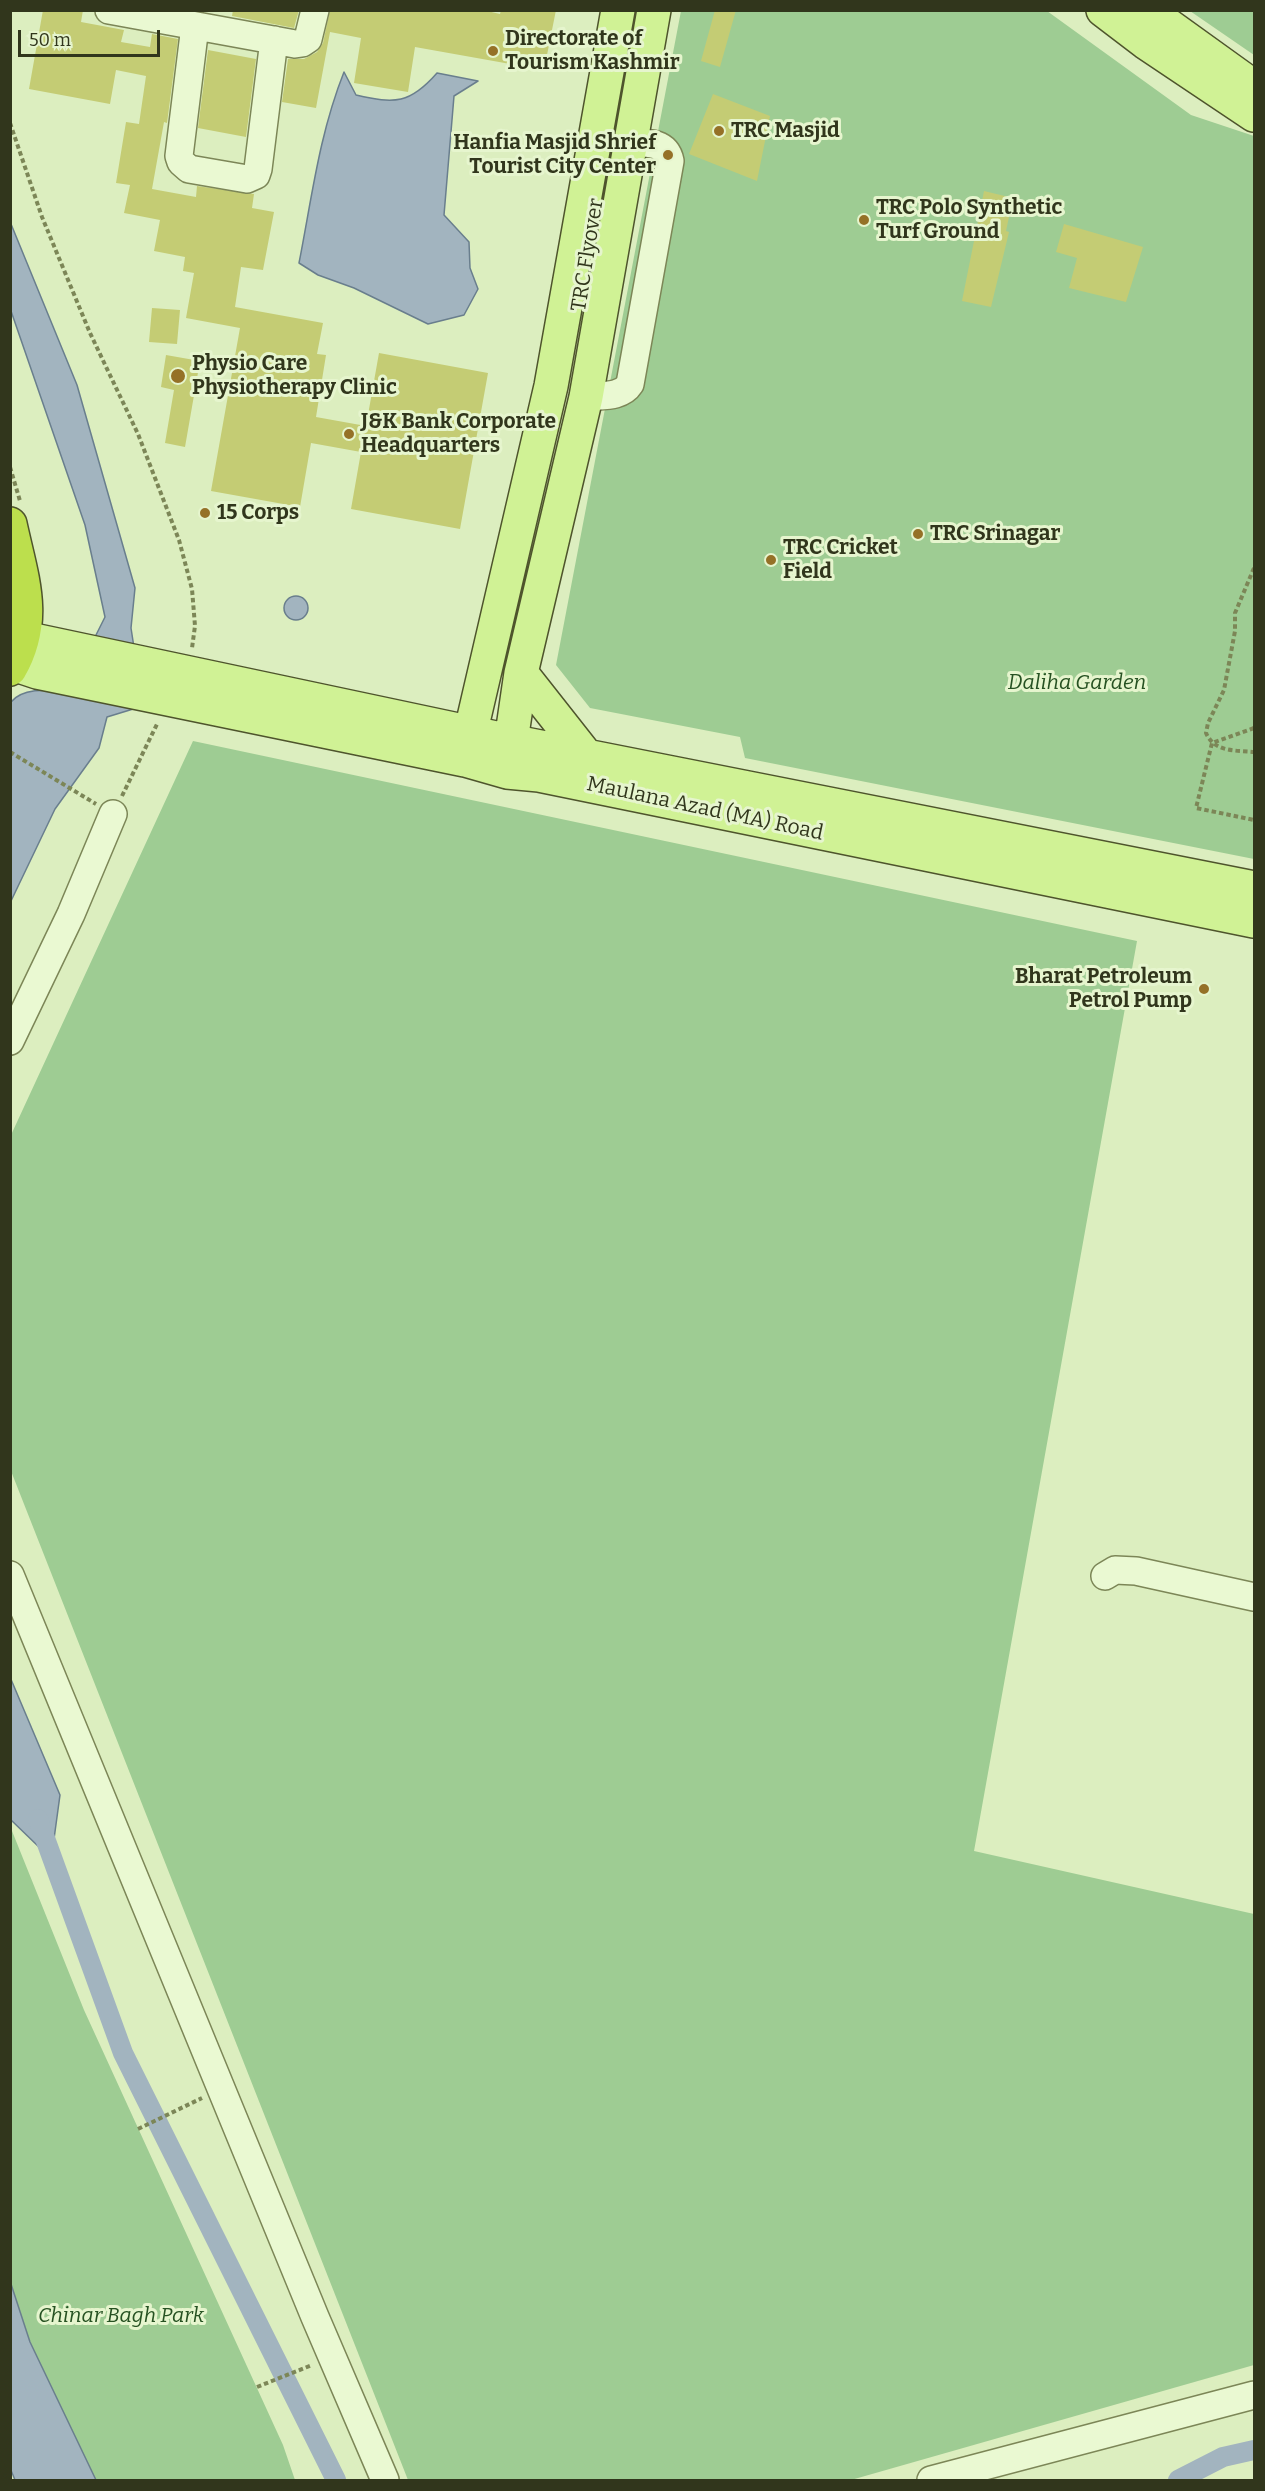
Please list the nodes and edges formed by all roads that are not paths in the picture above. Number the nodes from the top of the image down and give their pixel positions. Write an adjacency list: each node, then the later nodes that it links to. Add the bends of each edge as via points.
1 (109, 10): 8 (lane)
2 (315, 10): 10 (lane, via 308,39 302,44)
3 (654, 10): 14 (main road)
4 (1103, 10): 13 (main road)
5 (1147, 10): 12 (main road)
6 (1183, 10): 11 (main road)
7 (619, 11): 15 (main road, TRC Flyover, via 602,166); 16 (main road)
8 (148, 14): 9 (lane)
9 (195, 26): 10 (lane); 10 (lane, via 179,156 189,169 247,179 256,175)
10 (274, 40)
11 (1254, 60)
12 (1254, 87)
13 (1254, 115)
14 (630, 143): 17 (main road); 17 (lane, via 653,144 663,149 670,157 668,173 630,384 615,394)
15 (574, 347): 16 (main road, TRC Flyover); 17 (main road)
16 (551, 386): 22 (main road)
17 (586, 394): 20 (main road)
18 (10, 524): 19 (highway, via 27,610)
19 (22, 655): 22 (main road, Maulana Azad (MA) Road)
20 (521, 673): 21 (main road); 23 (main road)
21 (510, 741): 22 (main road, Maulana Azad (MA) Road); 23 (main road, Maulana Azad (MA) Road); 24 (main road)
22 (468, 746): 24 (main road, Maulana Azad (MA) Road)
23 (584, 753): 26 (main road, Maulana Azad (MA) Road)
24 (507, 772): 27 (main road, Maulana Azad (MA) Road, via 563,780)
25 (103, 808): 28 (lane, via 71,914)
26 (1254, 888)
27 (1254, 921)
28 (10, 1041)
29 (10, 1575): 33 (lane)
30 (1105, 1576): 31 (lane, via 1115,1570 1136,1570)
31 (1254, 1597)
32 (1254, 2395): 34 (lane)
33 (385, 2481)
34 (932, 2481)

